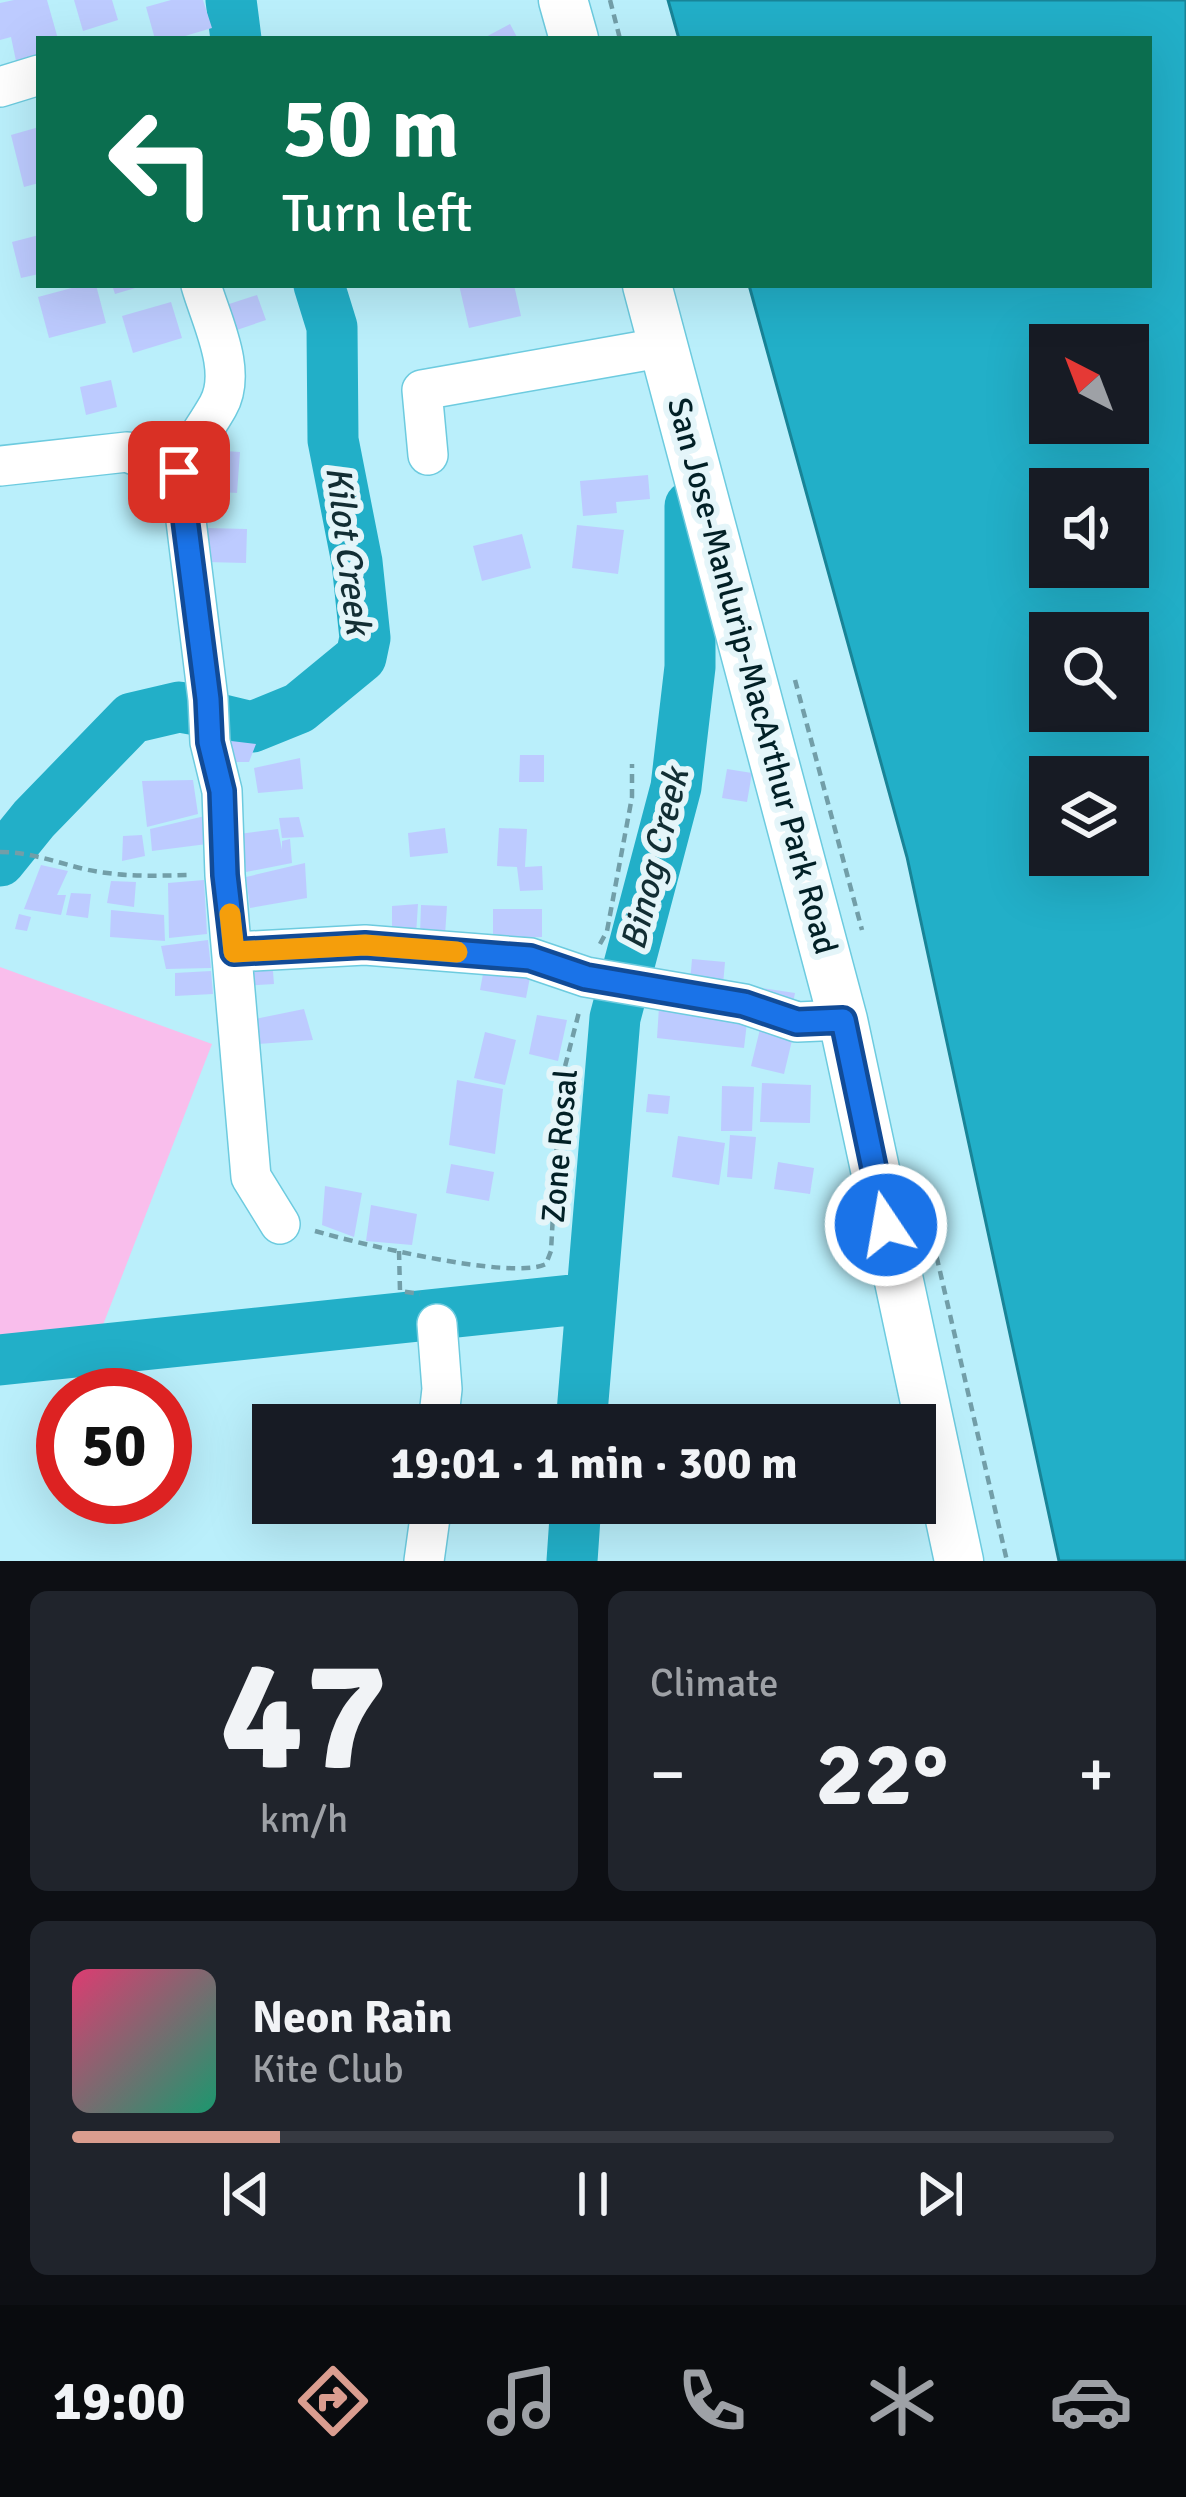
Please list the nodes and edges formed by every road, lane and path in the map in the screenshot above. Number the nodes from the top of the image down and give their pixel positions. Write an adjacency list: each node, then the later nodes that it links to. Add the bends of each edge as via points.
1 (563, 0): 3 (main road)
2 (610, 0): 4 (path)
3 (573, 36)
4 (619, 36)
5 (36, 76): 6 (street)
6 (0, 87)
7 (202, 288): 12 (street, via 227,372 221,401)
8 (648, 288): 9 (main road, San Jose-Manlurip-MacArthur Park Road)
9 (665, 347): 10 (street, via 422,390); 18 (main road, San Jose-Manlurip-MacArthur Park Road)
10 (428, 455)
11 (0, 466): 12 (street, via 127,452)
12 (179, 472): 15 (street, via 222,791)
13 (632, 764): 17 (path, via 607,931)
14 (0, 852): 15 (path, via 141,877)
15 (225, 875): 16 (street)
16 (234, 952): 17 (street, via 365,945 530,958); 19 (street, via 251,1177)
17 (586, 977): 18 (street, via 744,1004 797,1022); 20 (path, Zone Rosal, via 560,1085 546,1264 532,1270)
18 (843, 1020): 25 (main road, San Jose-Manlurip-MacArthur Park Road)
19 (280, 1224): 20 (path, Zone Rosal)
20 (399, 1251): 21 (path, via 400,1291)
21 (435, 1310): 22 (street)
22 (440, 1404)
23 (429, 1524): 24 (street)
24 (424, 1561)
25 (959, 1561)

